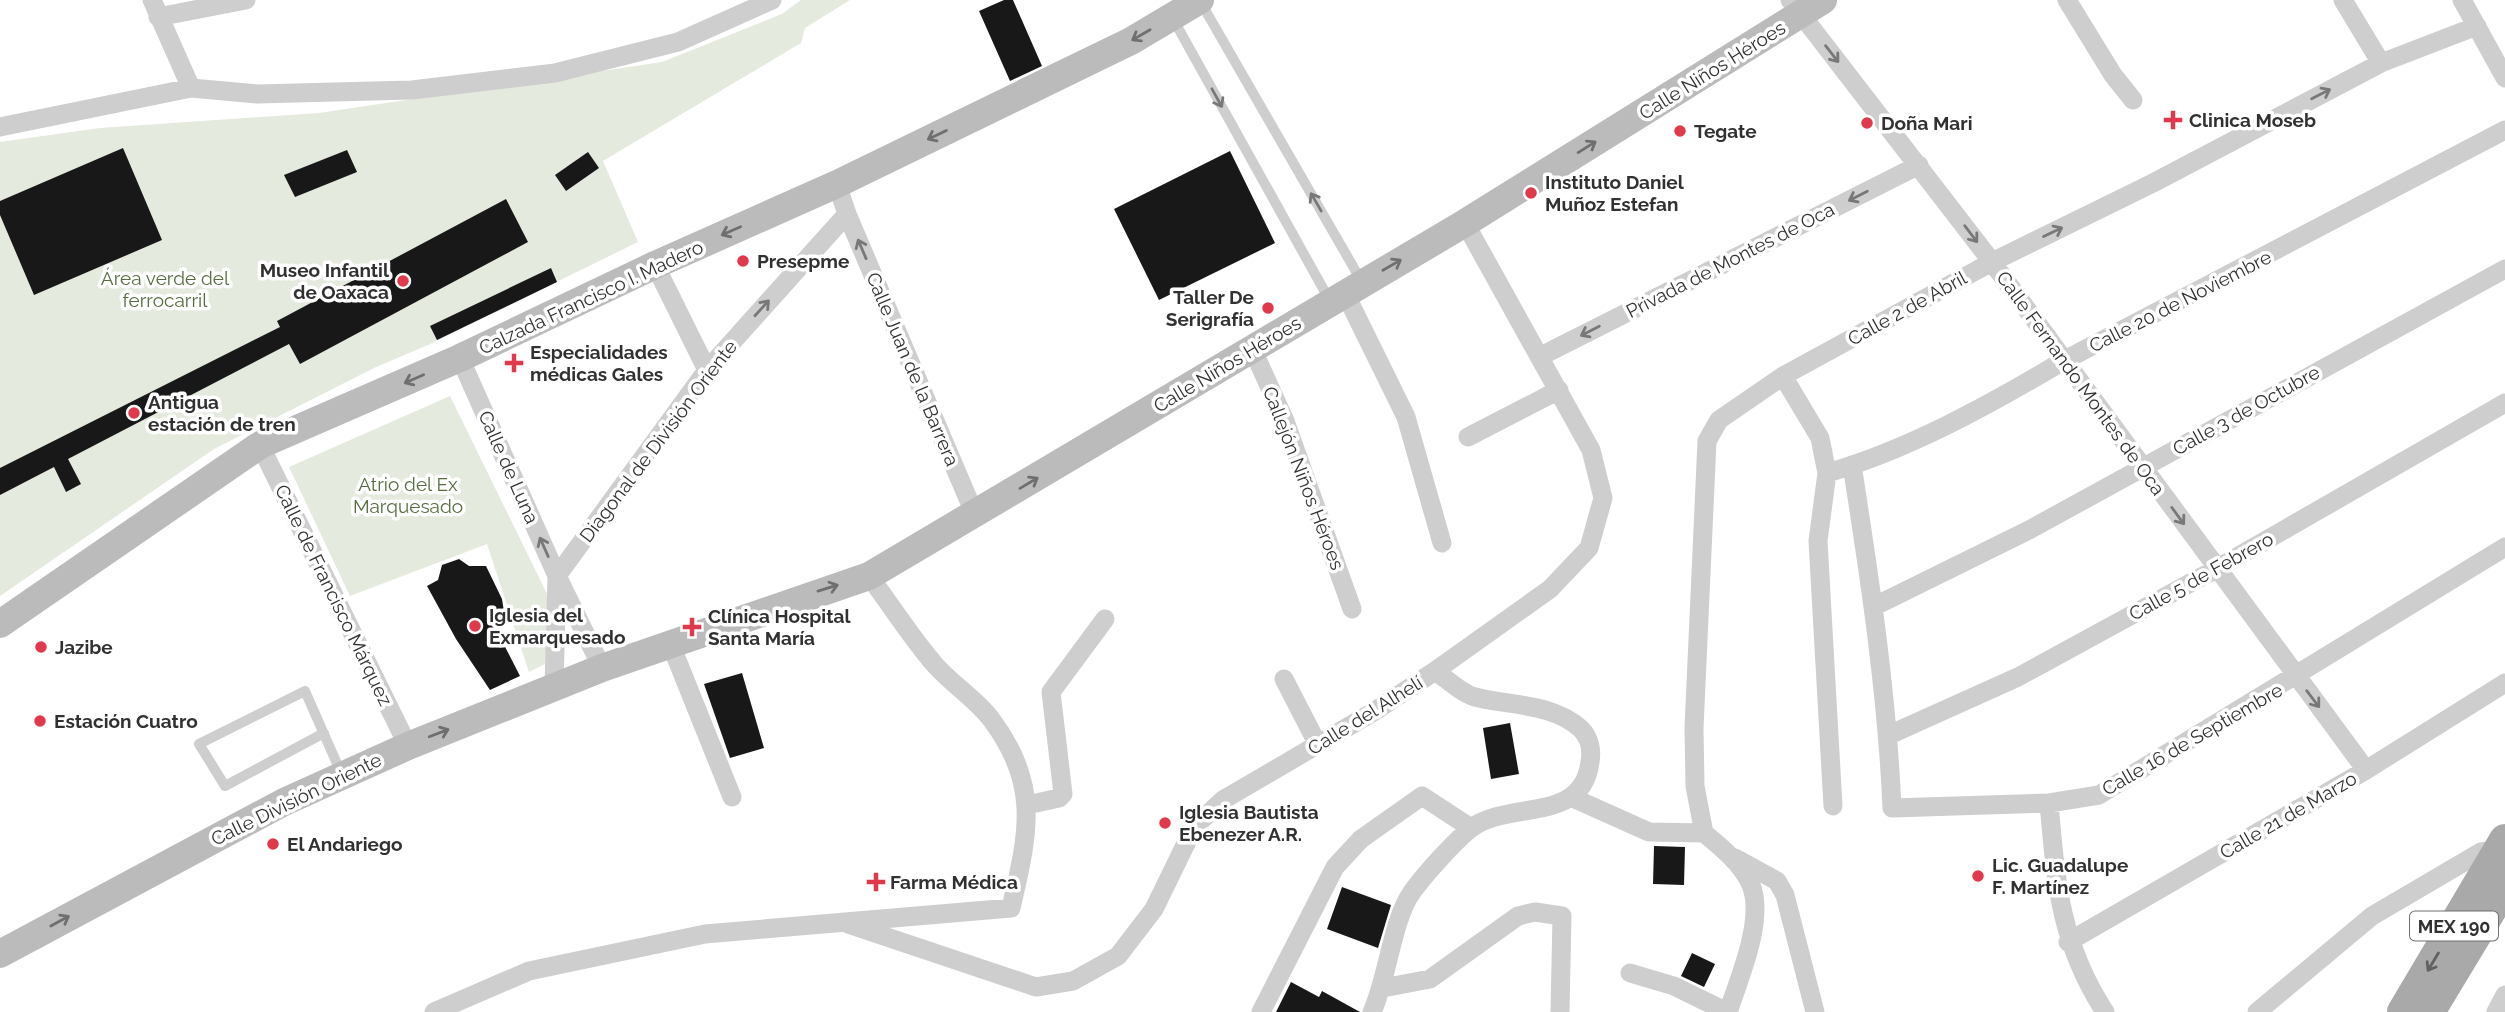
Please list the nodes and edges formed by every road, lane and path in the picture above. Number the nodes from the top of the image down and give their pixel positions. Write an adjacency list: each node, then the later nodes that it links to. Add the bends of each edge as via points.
1 (246, 0): 8 (street)
2 (772, 0): 13 (street, via 678,42 555,73 412,90 257,94)
3 (1200, 0): 9 (main road, Calzada Francisco I. Madero); 24 (lane, one-way to 3)
4 (2067, 0): 14 (street)
5 (2343, 0): 11 (street)
6 (2468, 2): 10 (street)
7 (1805, 5): 17 (street, Calle Fernando Montes de Oca, one-way to 17); 20 (main road, Calle Niños Héroes, one-way to 7)
8 (155, 9): 13 (street)
9 (1172, 17): 18 (main road, Calzada Francisco I. Madero, one-way to 18); 24 (lane, one-way to 24)
10 (2477, 26): 11 (street, Calle 2 de Abril); 12 (street)
11 (2381, 63): 21 (street, Calle 2 de Abril, one-way to 11, via 2153,183)
12 (2505, 78)
13 (191, 88): 15 (street)
14 (2133, 100)
15 (0, 127)
16 (2505, 130): 28 (street, Calle 20 de Noviembre)
17 (1919, 165): 21 (street, Calle Fernando Montes de Oca, one-way to 21); 26 (street, Privada de Montes de Oca, one-way to 26)
18 (837, 184): 19 (street, Calle Juan de la Barrera); 22 (main road, Calzada Francisco I. Madero, one-way to 22)
19 (847, 214): 29 (street, Diagonal de División Oriente, one-way to 19); 38 (street, Calle Juan de la Barrera, one-way to 19)
20 (1465, 223): 24 (main road, Calle Niños Héroes, one-way to 20); 26 (street, Calle del Alhelí)
21 (1992, 261): 28 (street, Calle Fernando Montes de Oca); 30 (street, Calle 2 de Abril)
22 (655, 265): 27 (main road, Calzada Francisco I. Madero); 29 (street)
23 (2505, 269): 36 (street, Calle 3 de Octubre)
24 (1346, 293): 25 (main road, Calle Niños Héroes); 39 (street, via 1406,417)
25 (1252, 348): 38 (main road, Calle Niños Héroes, one-way to 25); 45 (street, Callejón Niños Héroes, via 1285,421)
26 (1541, 356): 31 (street, Calle del Alhelí)
27 (460, 358): 34 (main road, Calzada Francisco I. Madero, one-way to 34); 42 (street, Calle de Luna, one-way to 27)
28 (2063, 362): 35 (street, Calle 20 de Noviembre, via 1995,402); 36 (street, Calle Fernando Montes de Oca)
29 (707, 370): 42 (street, Diagonal de División Oriente)
30 (1783, 376): 37 (street, via 1819,438); 67 (street, Calle 2 de Abril, via 1719,420 1707,441 1694,727 1695,786)
31 (1559, 390): 33 (street); 50 (street, Calle del Alhelí, via 1591,450 1603,498 1589,548 1550,589)
32 (2505, 403): 41 (street, Calle 5 de Febrero)
33 (1468, 438)
34 (260, 445): 47 (main road, Calzada Francisco I. Madero); 58 (street, Calle de Francisco Márquez)
35 (1853, 465): 37 (street, Calle 20 de Noviembre); 44 (street, Calle 16 de Septiembre)
36 (2142, 467): 41 (street, Calle Fernando Montes de Oca, one-way to 41); 44 (street, Calle 3 de Octubre, via 2029,530)
37 (1827, 473): 65 (street, via 1818,541)
38 (975, 515): 43 (main road, Calle Niños Héroes)
39 (1442, 543)
40 (2505, 547): 51 (street, Calle 16 de Septiembre)
41 (2216, 569): 51 (street, Calle Fernando Montes de Oca); 56 (street, Calle 5 de Febrero, via 2018,677)
42 (557, 576): 49 (street, Calle de Luna); 54 (street, Calle de Luna)
43 (869, 576): 48 (main road, Calle Niños Héroes, one-way to 43); 64 (street, via 936,666 990,717 1014,754)
44 (1875, 606): 56 (street, Calle 16 de Septiembre)
45 (1352, 609)
46 (1105, 619): 64 (street, via 1051,692 1063,793)
47 (0, 624)
48 (671, 645): 49 (main road, Calle Niños Héroes); 61 (street)
49 (602, 667): 54 (main road, Calle División Oriente)
50 (1435, 671): 57 (street, Calle del Alhelí); 62 (street, via 1472,696 1553,712 1582,729 1592,749 1588,778)
51 (2297, 677): 59 (street, Calle Fernando Montes de Oca, one-way to 59); 63 (street, Calle 16 de Septiembre, via 2099,795)
52 (1284, 679): 57 (street)
53 (2505, 683): 59 (street, Calle 21 de Marzo)
54 (554, 687): 58 (main road, Calle División Oriente, one-way to 54)
55 (324, 733): 55 (lane, via 306,691 199,744 225,786); 60 (lane)
56 (1889, 735): 63 (street, Calle 16 de Septiembre, via 1892,808)
57 (1318, 745): 71 (street, Calle del Alhelí, via 1223,800 1194,827 1154,909 1118,956 1073,981 1036,988)
58 (408, 746): 60 (main road, Calle División Oriente)
59 (2366, 770): 72 (street, Calle 21 de Marzo)
60 (342, 775): 73 (main road, Calle División Oriente, one-way to 60)
61 (732, 797)
62 (1573, 798): 66 (street); 67 (street, via 1649,832)
63 (2049, 803): 72 (street)
64 (1027, 805): 71 (street, via 1027,837 1011,908)
65 (1833, 806)
66 (1471, 828): 75 (street, via 1412,892); 78 (street, via 1422,796 1361,839 1335,867)
67 (1704, 833): 69 (street)
68 (2502, 844): 84 (street, via 2372,916); 85 (main road, MEX 190, one-way to 85)
69 (1730, 855): 81 (street, via 1751,885 1754,905 1750,944); 82 (street, via 1777,881 1785,895)
70 (2505, 886): 86 (main road, MEX 190)
71 (848, 924): 77 (street, via 705,934 529,971)
72 (2068, 942): 83 (street)
73 (0, 954)
74 (1630, 973): 81 (street, via 1674,986)
75 (1382, 988): 79 (street); 80 (street, via 1430,979 1518,916 1535,912 1562,916)
76 (2505, 995): 87 (street)
77 (434, 1012)
78 (1261, 1012)
79 (1372, 1012)
80 (1560, 1012)
81 (1728, 1012)
82 (1815, 1012)
83 (2105, 1012)
84 (2257, 1012)
85 (2403, 1012)
86 (2429, 1012)
87 (2496, 1012)

